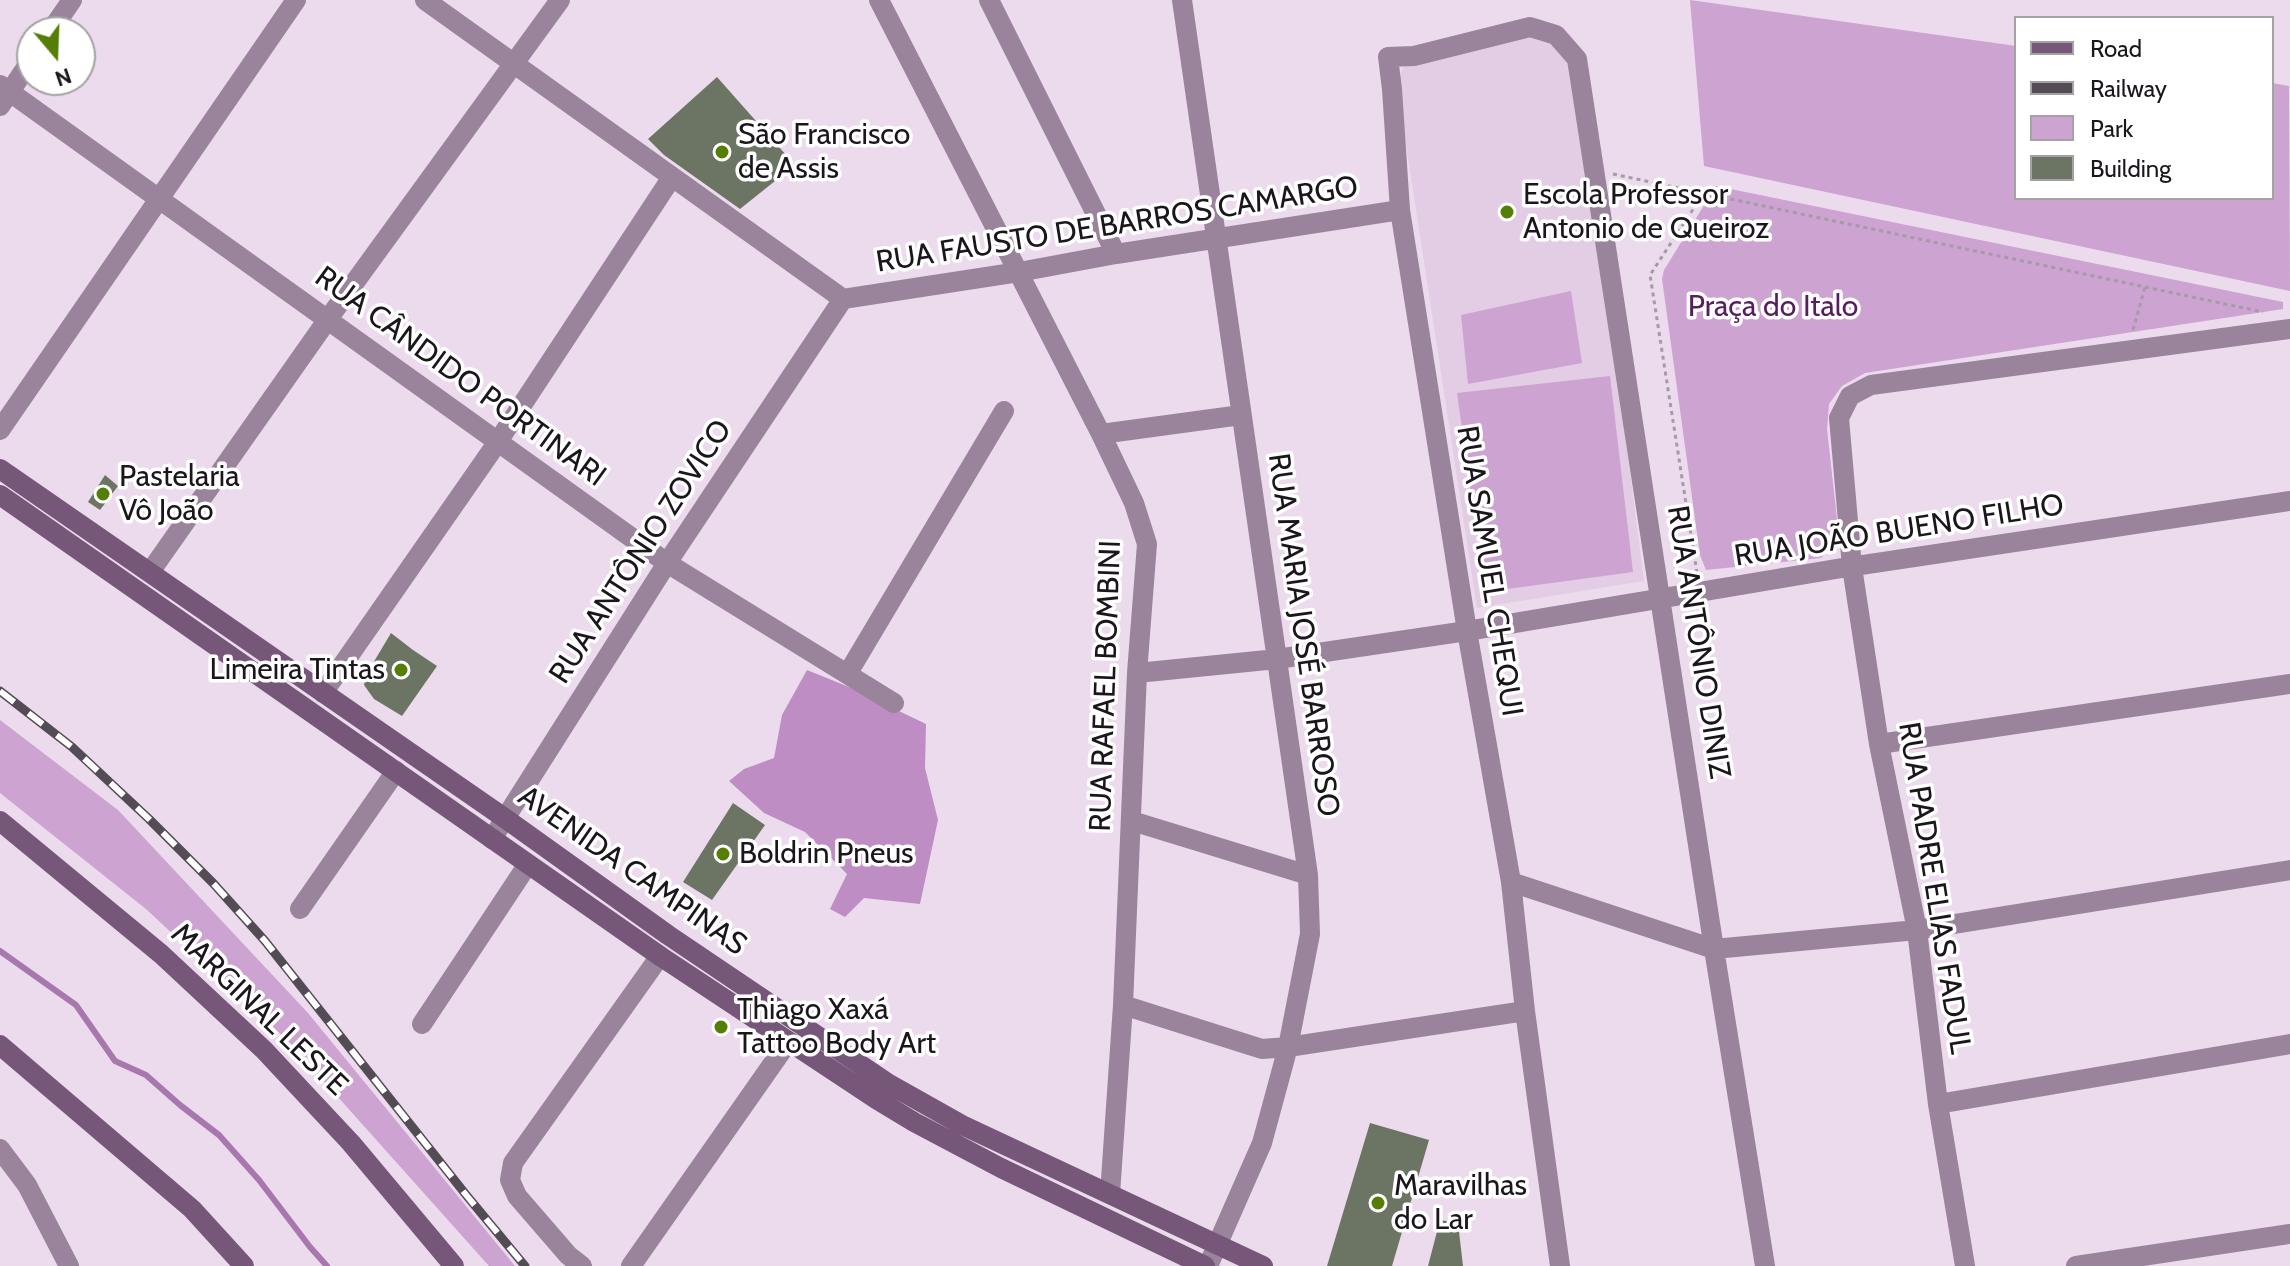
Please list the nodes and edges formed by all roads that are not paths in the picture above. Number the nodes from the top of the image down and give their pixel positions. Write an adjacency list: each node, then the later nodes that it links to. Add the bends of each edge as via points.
1 (296, 0): 12 (street)
2 (425, 0): 8 (street)
3 (560, 0): 8 (street)
4 (879, 0): 16 (street, RUA RAFAEL BOMBINI)
5 (989, 0): 15 (street)
6 (1182, 0): 14 (street, RUA MARIA JOSÉ BARROSO)
7 (1556, 35): 13 (street, RUA SAMUEL CHEQUI, via 1530,27 1414,56 1388,57); 31 (street, RUA ANTÔNIO DINIZ, via 1577,59)
8 (513, 65): 11 (street); 18 (street)
9 (16, 78): 10 (street)
10 (3, 94): 12 (street, RUA CÂNDIDO PORTINARI)
11 (672, 177): 17 (street); 24 (street)
12 (160, 200): 18 (street, RUA CÂNDIDO PORTINARI); 22 (street)
13 (1400, 210): 14 (street, RUA FAUSTO DE BARROS CAMARGO); 32 (street, RUA SAMUEL CHEQUI)
14 (1218, 238): 15 (street, RUA FAUSTO DE BARROS CAMARGO); 21 (street, RUA MARIA JOSÉ BARROSO)
15 (1116, 254): 16 (street, RUA FAUSTO DE BARROS CAMARGO)
16 (1019, 272): 17 (street, RUA FAUSTO DE BARROS CAMARGO); 23 (street, RUA RAFAEL BOMBINI)
17 (843, 299): 28 (street, RUA ANTÔNIO ZOVICO)
18 (328, 319): 24 (street, RUA CÂNDIDO PORTINARI); 30 (street)
19 (2283, 322): 29 (street, RUA PADRE ELIAS FADUL, via 2127,351 1871,385 1850,396 1839,418)
20 (1004, 411): 34 (street)
21 (1241, 415): 23 (street); 33 (street, RUA MARIA JOSÉ BARROSO)
22 (0, 430)
23 (1101, 434): 35 (street, RUA RAFAEL BOMBINI, via 1147,544)
24 (497, 443): 28 (street, RUA CÂNDIDO PORTINARI); 37 (street)
25 (0, 469): 30 (main road, AVENIDA CAMPINAS)
26 (0, 495): 40 (main road, AVENIDA CAMPINAS)
27 (2290, 501): 29 (street, RUA JOÃO BUENO FILHO)
28 (667, 563): 34 (street, RUA CÂNDIDO PORTINARI); 41 (street, RUA ANTÔNIO ZOVICO)
29 (1852, 567): 31 (street, RUA JOÃO BUENO FILHO); 39 (street, RUA PADRE ELIAS FADUL)
30 (150, 572): 37 (main road, AVENIDA CAMPINAS)
31 (1662, 600): 32 (street, RUA JOÃO BUENO FILHO); 51 (street, RUA ANTÔNIO DINIZ)
32 (1467, 631): 33 (street, RUA JOÃO BUENO FILHO); 48 (street, RUA SAMUEL CHEQUI)
33 (1277, 659): 35 (street, RUA JOÃO BUENO FILHO); 47 (street, RUA MARIA JOSÉ BARROSO)
34 (848, 673): 38 (street, RUA CÂNDIDO PORTINARI)
35 (1137, 673): 43 (street, RUA RAFAEL BOMBINI)
36 (2290, 684): 39 (street)
37 (323, 693): 41 (main road, AVENIDA CAMPINAS)
38 (894, 703)
39 (1879, 744): 50 (street, RUA PADRE ELIAS FADUL)
40 (396, 771): 44 (main road, AVENIDA CAMPINAS); 49 (street)
41 (506, 819): 44 (street, RUA ANTÔNIO ZOVICO); 62 (main road, AVENIDA CAMPINAS, via 889,1084 962,1125)
42 (0, 821): 67 (main road, MARGINAL LESTE, via 161,954 264,1050)
43 (1132, 821): 47 (street); 53 (street, RUA RAFAEL BOMBINI)
44 (492, 839): 45 (main road, AVENIDA CAMPINAS)
45 (528, 864): 52 (main road, AVENIDA CAMPINAS); 55 (street)
46 (2290, 870): 50 (street)
47 (1308, 875): 59 (street, RUA MARIA JOSÉ BARROSO, via 1310,934)
48 (1511, 882): 51 (street); 54 (street, RUA SAMUEL CHEQUI)
49 (300, 909)
50 (1917, 930): 51 (street); 60 (street, RUA PADRE ELIAS FADUL)
51 (1714, 949): 73 (street, RUA ANTÔNIO DINIZ)
52 (660, 956): 56 (main road, AVENIDA CAMPINAS); 68 (street, via 513,1163 510,1180 517,1196)
53 (1123, 1005): 59 (street, via 1262,1049); 62 (street, RUA RAFAEL BOMBINI)
54 (1525, 1011): 59 (street); 72 (street, RUA SAMUEL CHEQUI)
55 (422, 1024)
56 (788, 1042): 69 (street); 70 (main road, AVENIDA CAMPINAS, via 949,1141)
57 (2290, 1044): 60 (street)
58 (0, 1045): 66 (main road, via 192,1209)
59 (1288, 1047): 64 (street, RUA MARIA JOSÉ BARROSO, via 1262,1143)
60 (1938, 1104): 74 (street, RUA PADRE ELIAS FADUL)
61 (0, 1149): 65 (street, via 27,1185)
62 (1110, 1194): 64 (main road, AVENIDA CAMPINAS)
63 (2290, 1234): 75 (street)
64 (1218, 1245): 70 (street, RUA MARIA JOSÉ BARROSO); 71 (main road, AVENIDA CAMPINAS)
65 (69, 1266)
66 (244, 1266)
67 (454, 1266)
68 (582, 1266)
69 (631, 1266)
70 (1207, 1266)
71 (1263, 1266)
72 (1560, 1266)
73 (1765, 1266)
74 (1965, 1266)
75 (2076, 1266)

